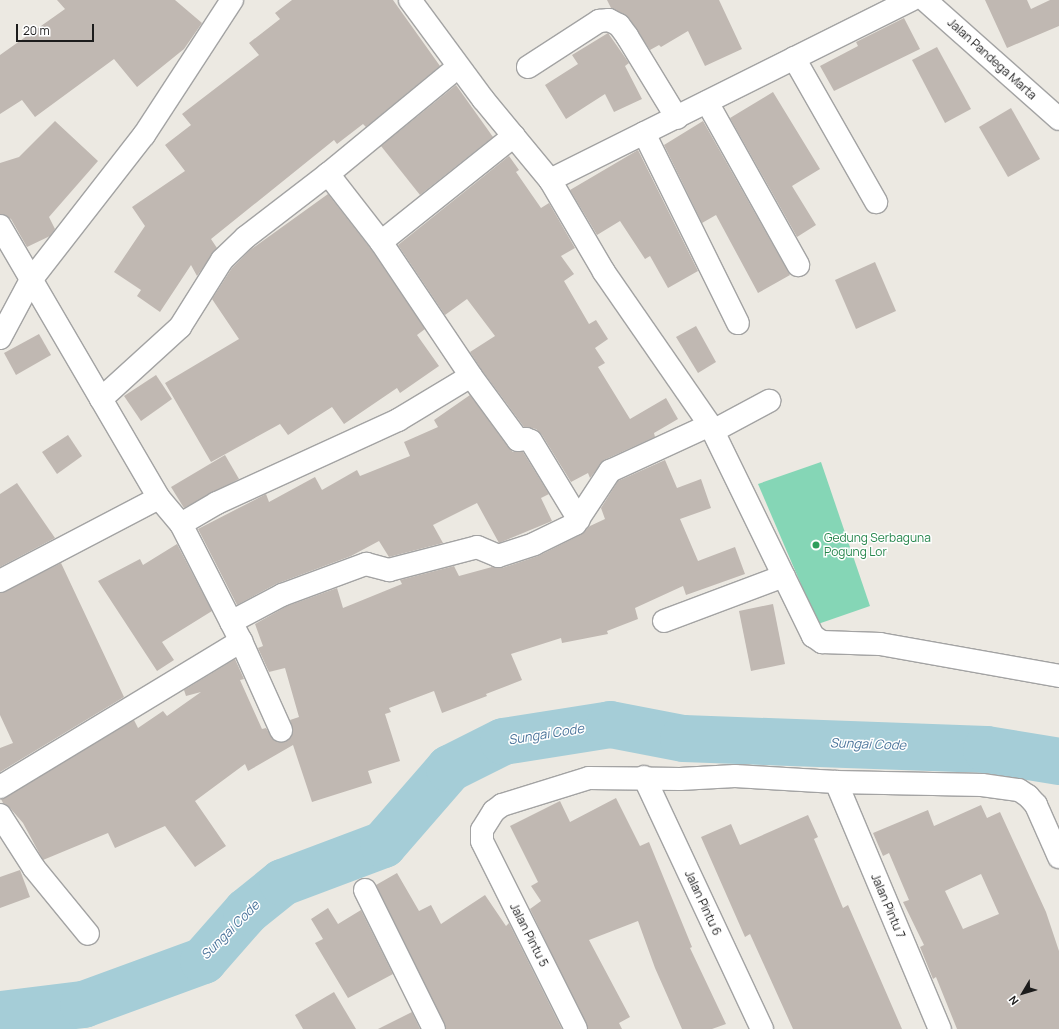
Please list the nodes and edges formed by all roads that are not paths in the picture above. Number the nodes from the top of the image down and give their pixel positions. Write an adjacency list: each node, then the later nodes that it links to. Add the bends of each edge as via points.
1 (232, 0): 19 (street, via 144,135)
2 (410, 0): 6 (street)
3 (911, 0): 5 (street)
4 (925, 0): 10 (street, Jalan Pandega Marta)
5 (794, 58): 8 (street); 15 (street)
6 (458, 67): 12 (street); 13 (street)
7 (528, 67): 9 (street, via 599,20 609,20 619,25 627,36)
8 (707, 102): 9 (street); 18 (street)
9 (677, 118): 11 (street)
10 (1059, 119)
11 (644, 133): 14 (street); 20 (street)
12 (514, 136): 14 (street); 17 (street)
13 (328, 174): 17 (street); 23 (street, via 246,237 222,260 180,327)
14 (550, 180): 25 (street, via 604,272)
15 (876, 202)
16 (0, 226): 19 (street)
17 (381, 242): 22 (street)
18 (798, 265)
19 (31, 280): 21 (street); 23 (street)
20 (738, 323)
21 (0, 338)
22 (471, 376): 27 (street, via 518,440 531,441); 28 (street, via 398,420 217,503)
23 (101, 399): 26 (street)
24 (769, 401): 25 (street)
25 (712, 428): 27 (street, via 610,471); 29 (street)
26 (159, 498): 28 (street); 30 (street)
27 (579, 520): 32 (street, via 534,544 498,556 477,547 394,570 366,564 282,596)
28 (181, 524): 32 (street)
29 (784, 576): 31 (street); 34 (street, via 813,636 822,642 880,644)
30 (0, 581)
31 (664, 621)
32 (231, 622): 33 (street)
33 (241, 642): 35 (street); 38 (street)
34 (1059, 676)
35 (281, 730)
36 (644, 776): 37 (street, via 680,779 735,776); 44 (street, Jalan Pintu 5, via 589,778 502,805 494,810 482,830 482,841); 45 (street, Jalan Pintu 6)
37 (836, 782): 40 (street, via 982,786 1019,790 1036,806); 46 (street, Jalan Pintu 7)
38 (0, 788)
39 (0, 815): 42 (street, via 34,868)
40 (1059, 857)
41 (365, 890): 43 (street)
42 (88, 934)
43 (434, 1029)
44 (576, 1029)
45 (762, 1029)
46 (940, 1029)

